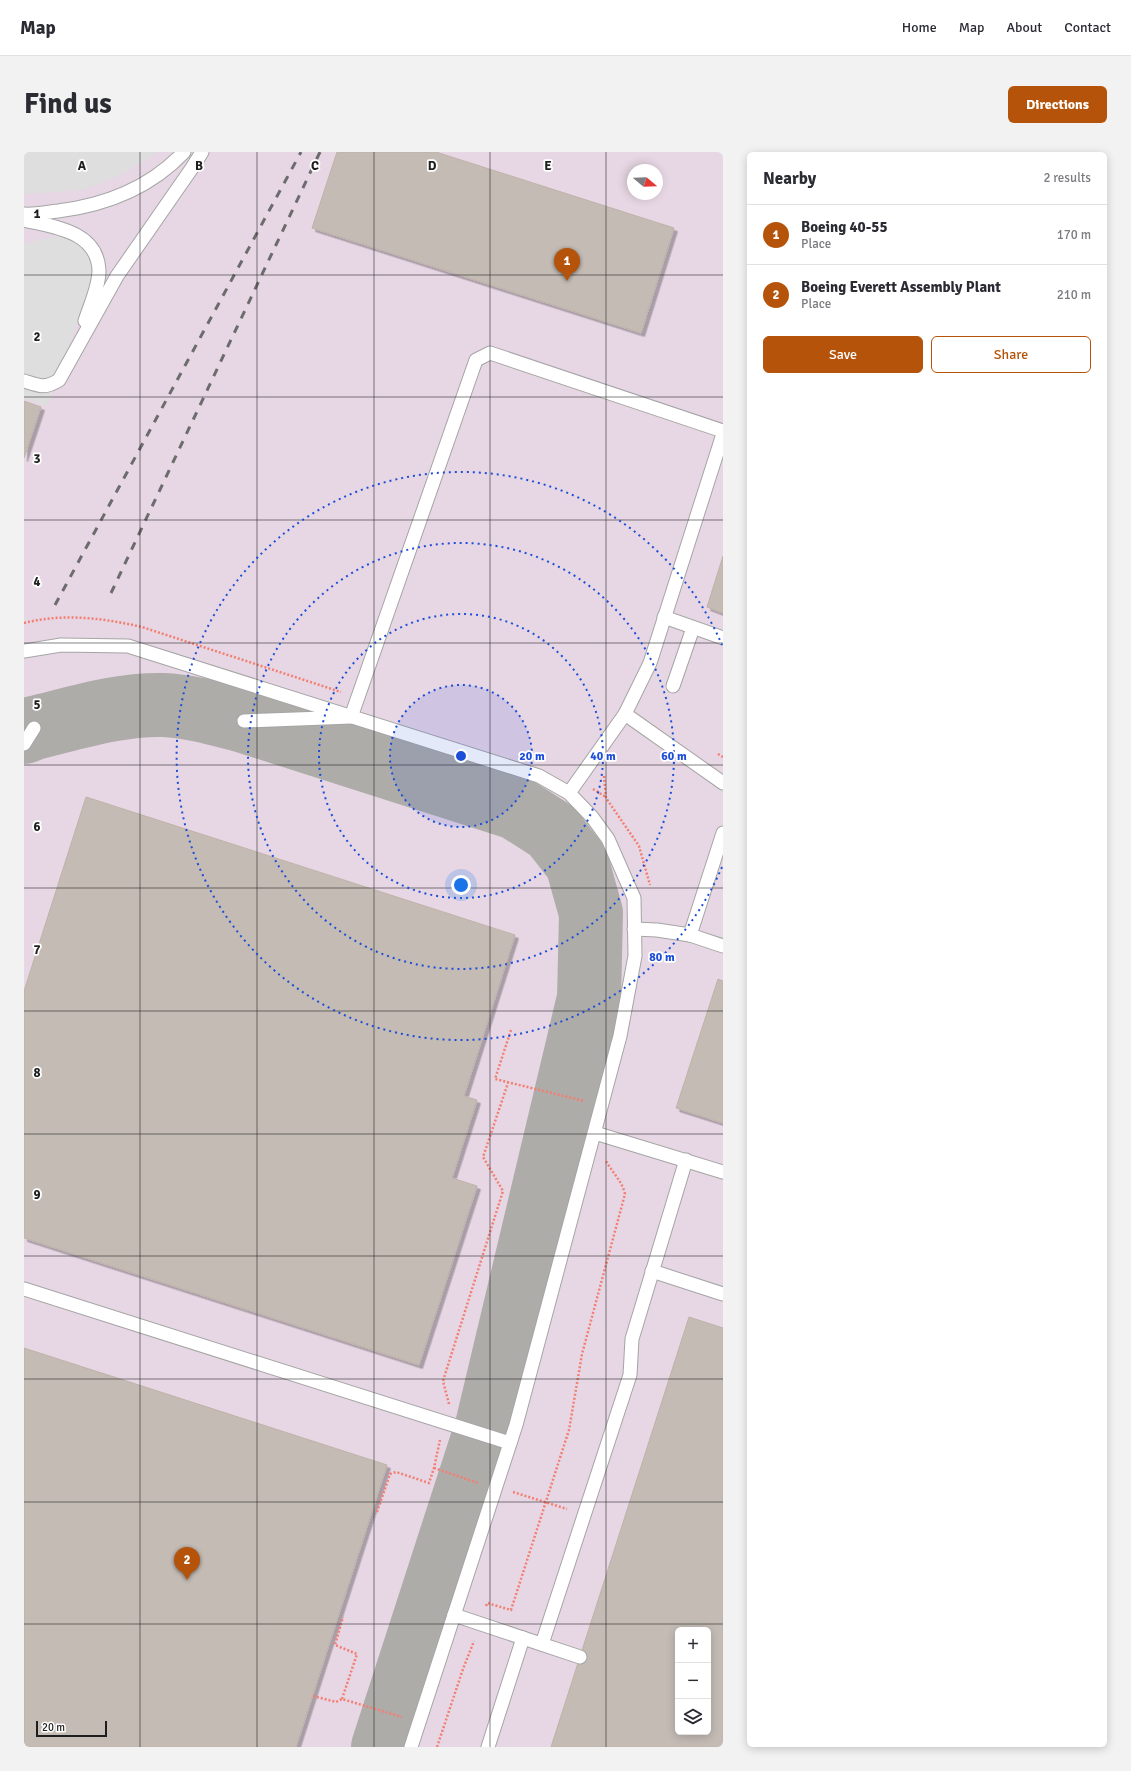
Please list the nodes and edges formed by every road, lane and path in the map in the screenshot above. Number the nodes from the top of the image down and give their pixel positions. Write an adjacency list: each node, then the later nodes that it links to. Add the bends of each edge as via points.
1 (184, 152): 3 (lane, via 153,178 125,195 81,208)
2 (202, 152): 5 (lane, via 117,276)
3 (24, 214)
4 (24, 220): 5 (lane, via 65,229 78,235 88,244 96,257 99,271 97,285)
5 (75, 351): 6 (lane, via 59,380 49,387 36,386)
6 (24, 381)
7 (723, 432): 8 (lane); 14 (lane, via 490,354 476,360)
8 (664, 618): 9 (lane); 13 (lane, via 650,663)
9 (693, 628): 10 (lane); 12 (lane)
10 (723, 638)
11 (24, 651): 14 (lane, via 61,645 128,646)
12 (673, 686)
13 (625, 714): 18 (lane); 19 (lane)
14 (351, 717): 15 (lane); 19 (lane, via 539,776)
15 (244, 721)
16 (34, 728): 17 (lane)
17 (24, 744)
18 (723, 783)
19 (569, 793): 21 (lane, via 592,817 608,839 634,898)
20 (723, 833): 22 (lane)
21 (634, 929): 22 (lane); 26 (lane, via 635,956 620,1036)
22 (690, 935): 23 (lane)
23 (723, 946)
24 (511, 1030): 25 (path, via 494,1079)
25 (508, 1083): 26 (path); 33 (path, via 483,1157 503,1191 443,1381 450,1406)
26 (602, 1106): 27 (lane)
27 (595, 1133): 28 (lane); 34 (lane)
28 (686, 1160): 29 (lane); 30 (lane)
29 (723, 1172)
30 (652, 1271): 32 (lane); 39 (lane, via 632,1339 630,1375)
31 (24, 1289): 33 (lane)
32 (723, 1294)
33 (445, 1422): 34 (lane); 35 (path, via 429,1483 396,1472 390,1474)
34 (510, 1443): 36 (lane)
35 (377, 1512)
36 (454, 1615): 38 (lane); 43 (lane)
37 (343, 1618): 42 (path, via 335,1645 357,1654)
38 (523, 1638): 39 (lane); 46 (lane)
39 (542, 1644): 40 (lane)
40 (580, 1656)
41 (313, 1696): 42 (path, via 336,1702)
42 (342, 1699): 43 (path, via 394,1713)
43 (419, 1724): 44 (path); 45 (lane)
44 (443, 1730)
45 (411, 1747)
46 (488, 1747)

